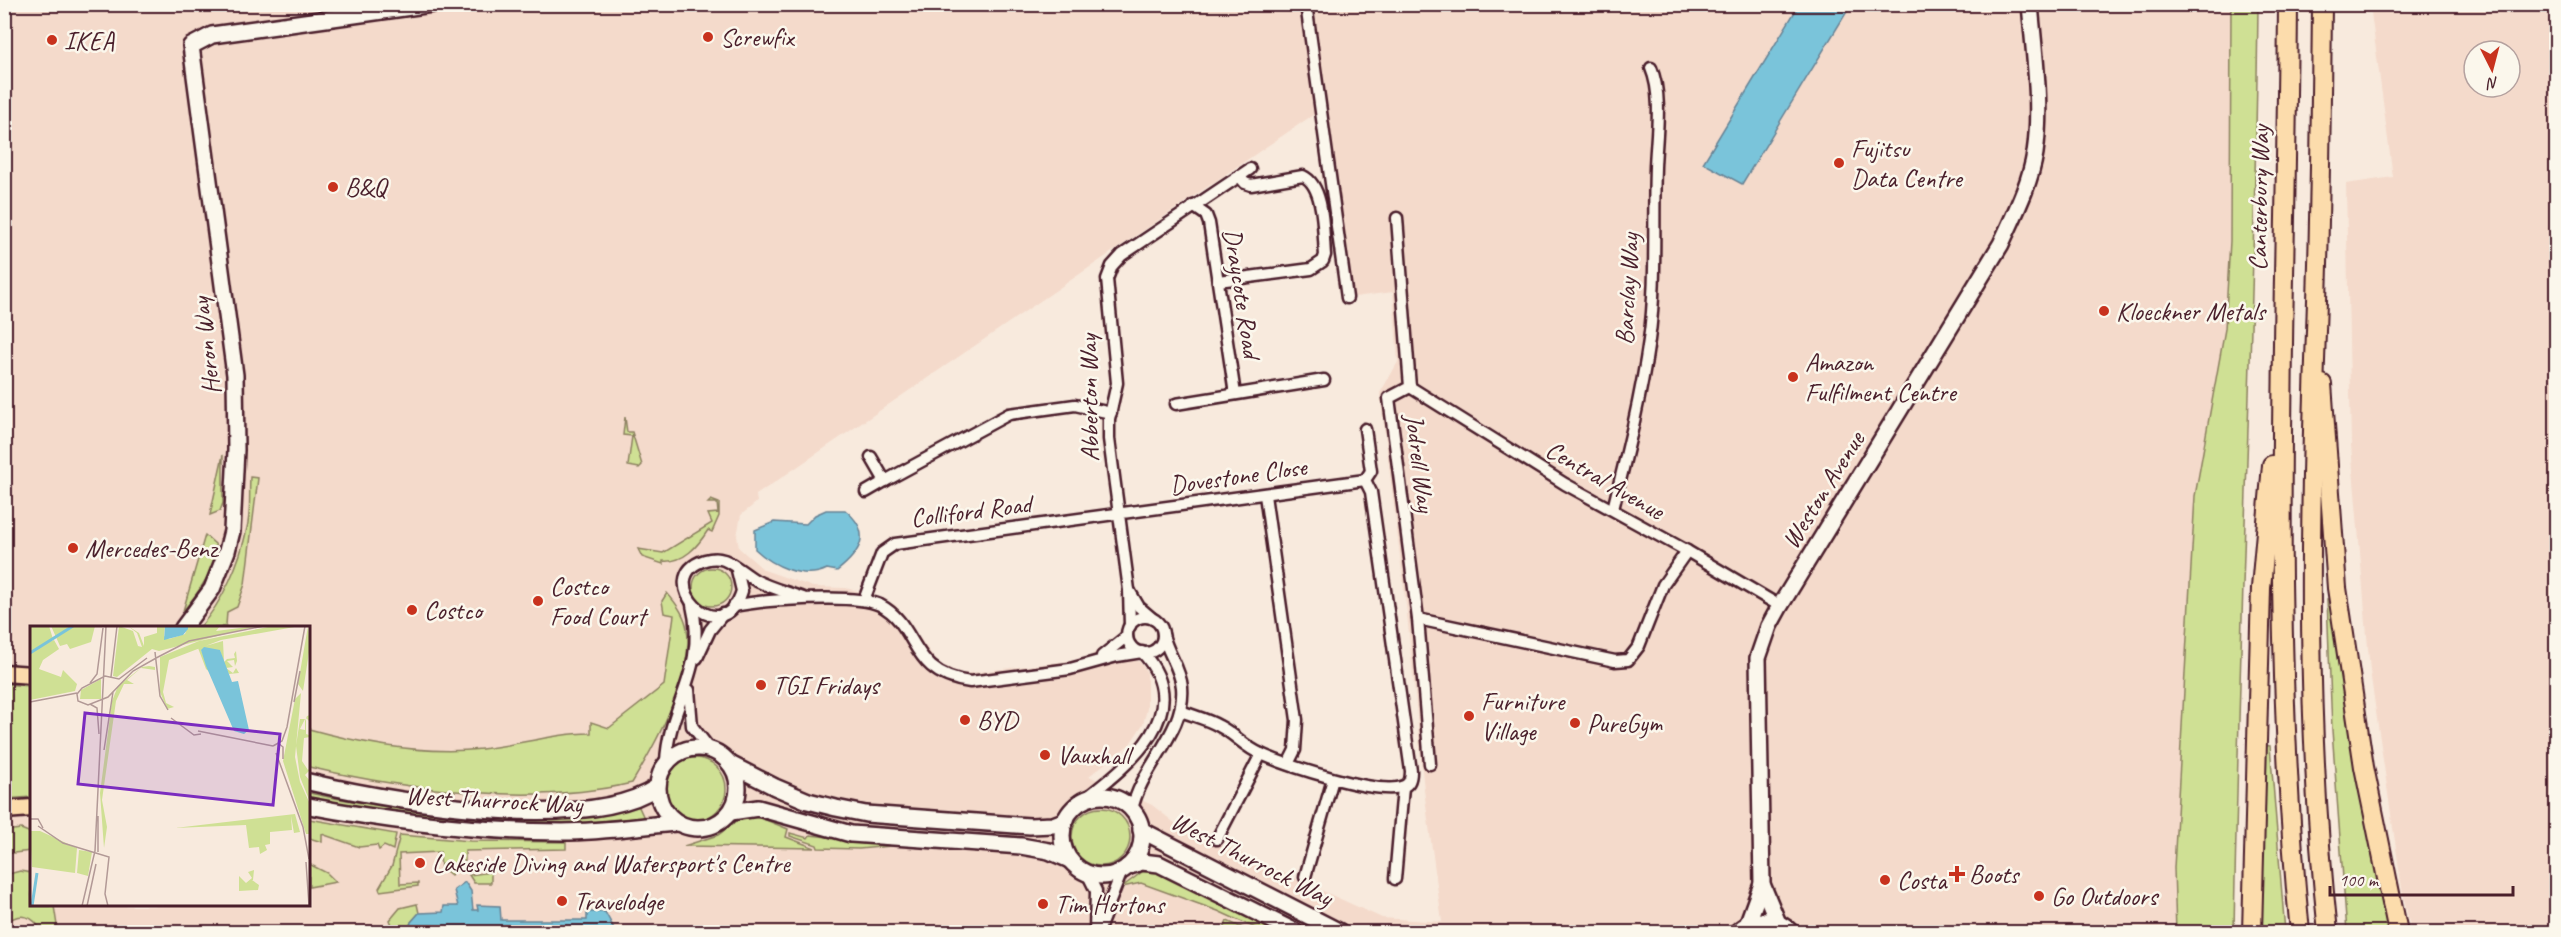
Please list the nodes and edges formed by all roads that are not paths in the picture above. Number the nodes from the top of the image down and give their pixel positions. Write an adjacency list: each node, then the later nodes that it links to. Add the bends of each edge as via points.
1 (432, 4): 39 (main road, Heron Way, via 212,35 192,46 235,375 236,450 232,531 225,559 212,589)
2 (1306, 4): 12 (street)
3 (2030, 4): 35 (main road, Weston Avenue, via 2037,132 2023,195 2001,244)
4 (2288, 4): 16 (highway, Canterbury Way)
5 (2322, 4): 13 (highway)
6 (1651, 68): 26 (street, Barclay Way, via 1656,79 1656,124 1649,339)
7 (1250, 169): 8 (street, Abberton Way)
8 (1239, 176): 9 (street, Abberton Way); 11 (street, via 1251,184 1303,176 1312,181 1318,191 1325,255 1311,269)
9 (1193, 206): 11 (street, Draycote Road, via 1206,215); 19 (street, Abberton Way, via 1122,255 1109,272 1106,289 1117,383)
10 (1397, 218): 15 (street, Jodrell Way)
11 (1218, 281): 17 (street, Draycote Road)
12 (1347, 298)
13 (2316, 331): 84 (highway, via 2310,600 2319,850); 85 (highway, via 2339,599 2364,766)
14 (1324, 380): 17 (street, Draycote Road)
15 (1410, 387): 26 (street, Central Avenue, via 1565,484); 38 (street, Jodrell Way, via 1389,398)
16 (2281, 392): 82 (highway, via 2261,588); 83 (highway, via 2282,645 2286,758)
17 (1235, 394): 18 (street, Draycote Road)
18 (1176, 404)
19 (1111, 413): 22 (street, via 1075,405 1009,414); 27 (street, Abberton Way, via 1109,439)
20 (1365, 429): 23 (street, via 1371,471)
21 (871, 457): 22 (street)
22 (885, 480): 24 (street)
23 (1365, 480): 25 (street, Dovestone Close); 59 (street, via 1371,492 1411,771 1409,782)
24 (866, 492)
25 (1265, 495): 27 (street, Dovestone Close); 54 (street, via 1297,720 1295,750)
26 (1613, 509): 28 (street, Central Avenue)
27 (1118, 515): 30 (street, Abberton Way); 32 (street, Colliford Road, via 896,544 882,553)
28 (1687, 551): 35 (street, Central Avenue); 38 (street, via 1663,585 1639,646 1628,660 1615,662)
29 (737, 570): 31 (street); 33 (street, via 717,559 699,563 686,580 686,594); 34 (street, via 742,591)
30 (1129, 590): 37 (street, Abberton Way, via 1139,607); 40 (street, Abberton Way)
31 (806, 600): 32 (street); 34 (street, via 757,601)
32 (864, 600): 44 (street, via 890,613 922,658 935,671 957,681)
33 (692, 605): 36 (street, via 703,613); 45 (street, via 698,627)
34 (734, 606): 36 (street)
35 (1780, 606): 75 (main road, Weston Avenue, via 1758,658)
36 (723, 614): 45 (street, via 710,630)
37 (1153, 618): 40 (street, via 1142,617); 41 (street)
38 (1418, 619): 55 (street)
39 (184, 626)
40 (1128, 631): 42 (street, via 1132,647); 44 (street, via 1112,650)
41 (1163, 634): 42 (street, via 1154,650); 49 (street, via 1180,676)
42 (1142, 652): 44 (street); 60 (street, via 1155,668 1163,691 1158,725 1130,761)
43 (4, 664): 47 (main road)
44 (1089, 664)
45 (692, 670): 48 (street)
46 (4, 673): 47 (main road)
47 (29, 674)
48 (689, 683): 50 (street, via 692,726); 52 (street, via 667,745)
49 (1180, 711): 51 (street, via 1219,726); 63 (street, via 1177,724 1140,783)
50 (710, 749): 52 (main road, via 686,749); 53 (main road)
51 (1261, 754): 54 (street); 69 (street)
52 (666, 762): 58 (main road)
53 (730, 764): 65 (main road, via 738,788); 66 (main road, via 808,801 866,814 1030,826)
54 (1288, 764): 56 (street)
55 (1430, 764)
56 (1333, 779): 59 (street); 73 (street)
57 (310, 782): 58 (main road, West Thurrock Way, via 417,803 531,810 609,806 643,796)
58 (657, 787): 67 (main road, via 662,808)
59 (1403, 787): 74 (street)
60 (1081, 802): 63 (main road, via 1103,797 1116,799); 66 (main road)
61 (310, 806): 67 (main road, West Thurrock Way, via 413,824 506,830 566,832)
62 (30, 808): 64 (main road)
63 (1132, 810): 68 (main road)
64 (8, 812)
65 (731, 812): 67 (main road, via 717,824 704,828); 70 (main road, via 758,808 851,834 1022,846)
66 (1066, 820): 70 (main road, via 1063,844)
67 (677, 823)
68 (1141, 830): 71 (main road, via 1140,848); 80 (main road, West Thurrock Way)
69 (1216, 839)
70 (1070, 860): 72 (main road)
71 (1124, 869): 72 (main road, via 1105,876); 78 (street); 79 (main road, West Thurrock Way, via 1142,862 1159,864)
72 (1087, 873): 78 (street, via 1096,891)
73 (1305, 877)
74 (1395, 879)
75 (1762, 884): 76 (main road, Weston Avenue); 77 (main road, Weston Avenue)
76 (1778, 923): 77 (main road, via 1762,921); 81 (main road)
77 (1742, 929)
78 (1096, 933)
79 (1296, 933)
80 (1340, 933)
81 (1791, 933)
82 (2252, 933)
83 (2300, 933)
84 (2328, 933)
85 (2398, 933)

